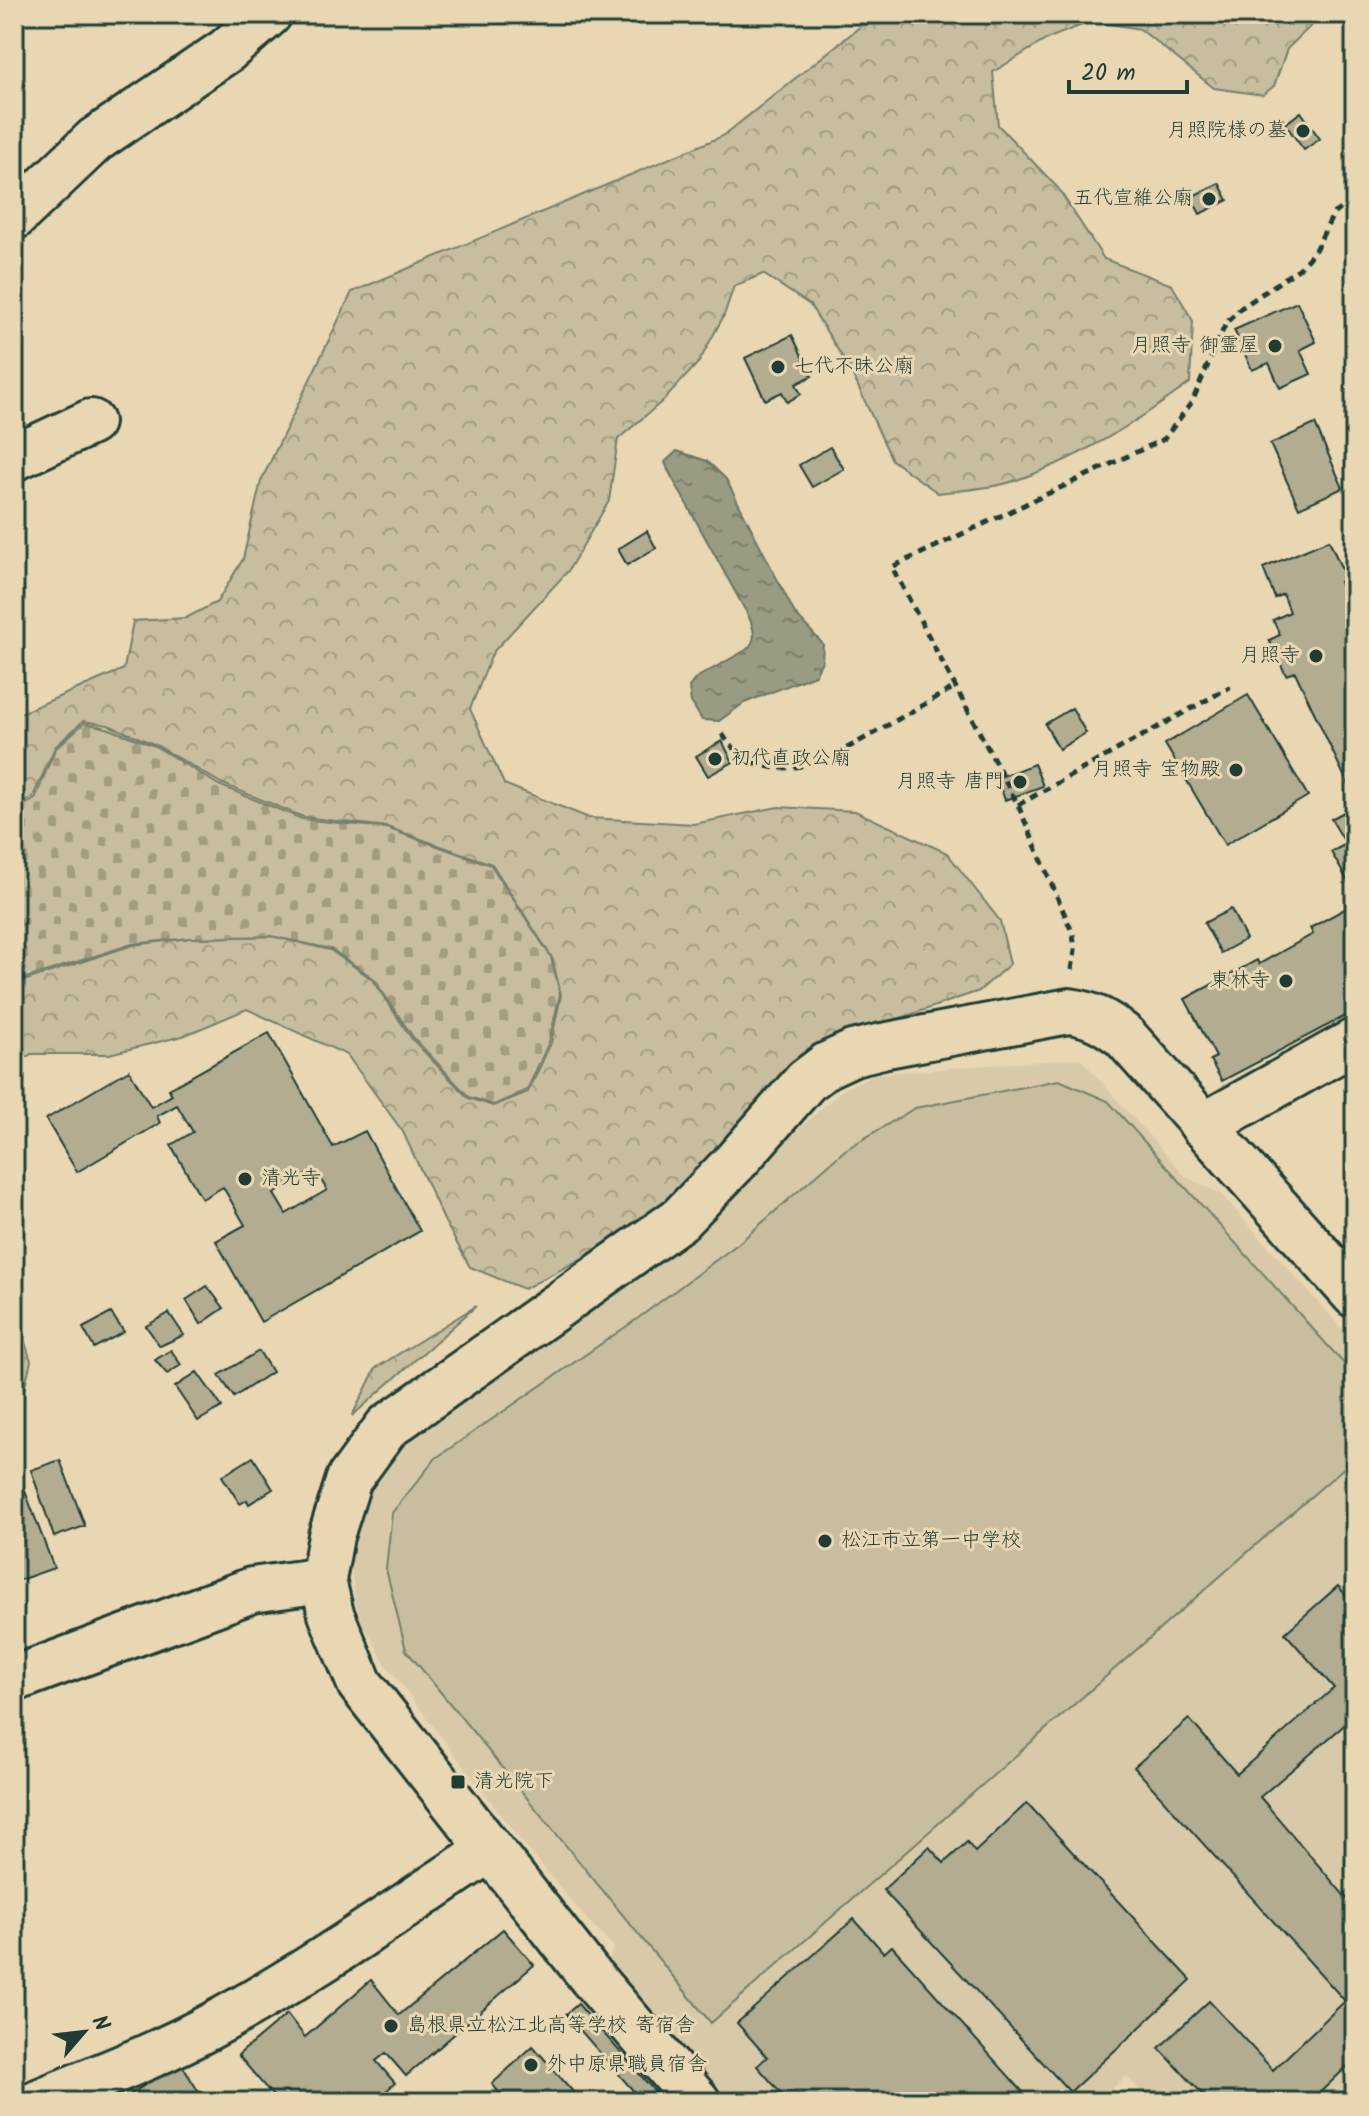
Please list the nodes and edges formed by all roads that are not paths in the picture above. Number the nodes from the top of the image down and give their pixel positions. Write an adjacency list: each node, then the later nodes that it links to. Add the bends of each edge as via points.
1 (269, 14): 2 (street, via 226,51 95,140)
2 (14, 217)
3 (91, 422): 4 (street)
4 (14, 458)
5 (1355, 1041): 6 (street)
6 (1203, 1126): 7 (street); 8 (street, via 1124,1036 1088,1014 1069,1011 882,1046 827,1065 806,1081 680,1219 387,1427 349,1479)
7 (1355, 1295)
8 (323, 1580): 9 (street, via 252,1590); 10 (street, via 360,1684)
9 (14, 1679)
10 (489, 1850): 11 (street, via 211,2027); 12 (street)
11 (38, 2102)
12 (698, 2102)

